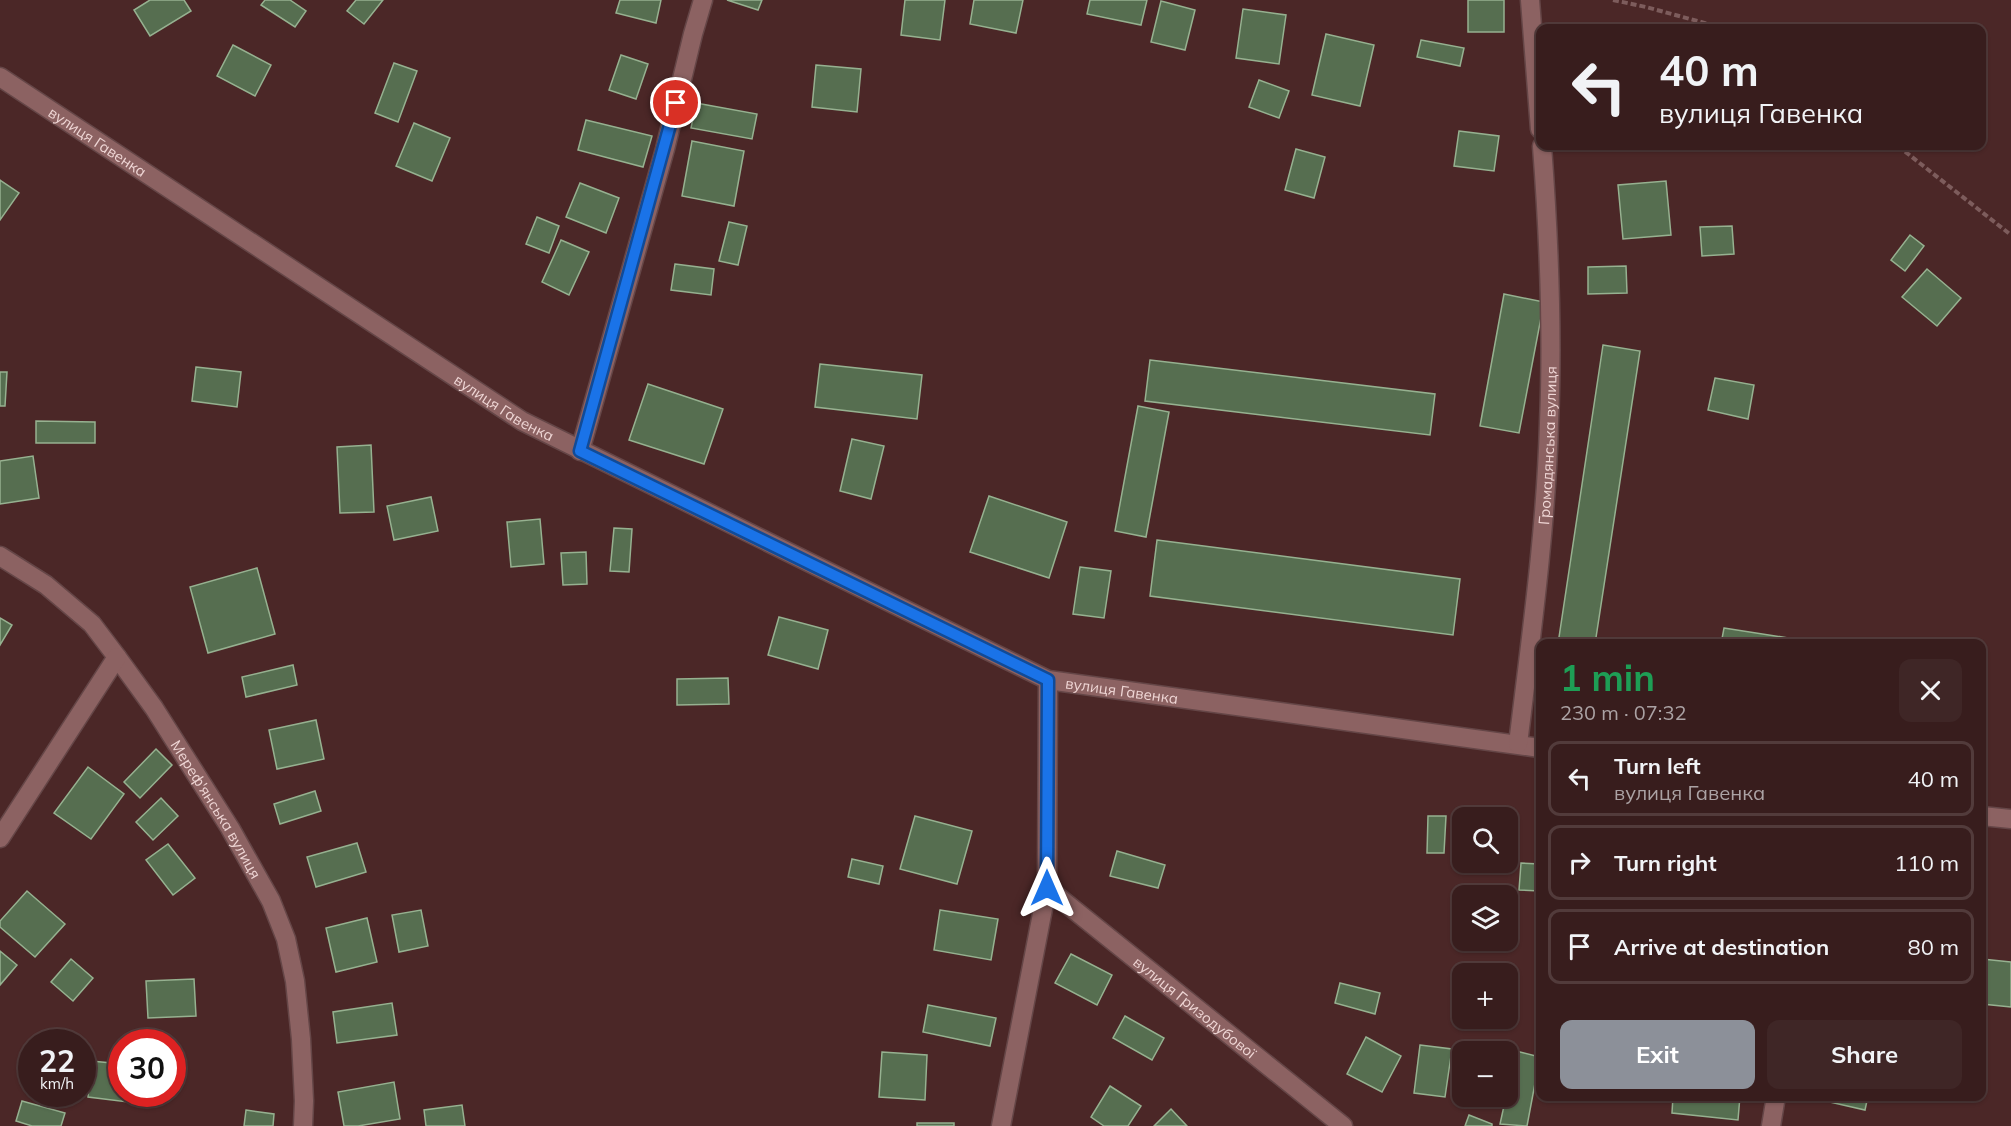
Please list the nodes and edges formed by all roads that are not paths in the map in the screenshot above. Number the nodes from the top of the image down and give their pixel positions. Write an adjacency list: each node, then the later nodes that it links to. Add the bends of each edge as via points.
1 (703, 0): 6 (street)
2 (1530, 0): 4 (street)
3 (0, 77): 6 (street, вулиця Гавенка, via 522,422)
4 (1536, 77)
5 (1542, 150): 10 (street, Громадянська вулиця, via 1551,317 1550,424)
6 (580, 451): 9 (street, вулиця Гавенка)
7 (0, 556): 8 (street, Мереф'янська вулиця, via 46,585 92,624)
8 (117, 657): 14 (street); 17 (street, Мереф'янська вулиця, via 224,818 271,901 286,939 295,981)
9 (1048, 680): 10 (street, вулиця Гавенка); 15 (street)
10 (1518, 744): 11 (street, вулиця Гавенка)
11 (1536, 747)
12 (1986, 816): 13 (street)
13 (2011, 819)
14 (0, 838)
15 (1047, 888): 18 (street); 19 (street, вулиця Гризодубової)
16 (1775, 1101): 20 (street)
17 (303, 1126)
18 (1002, 1126)
19 (1343, 1126)
20 (1772, 1126)

